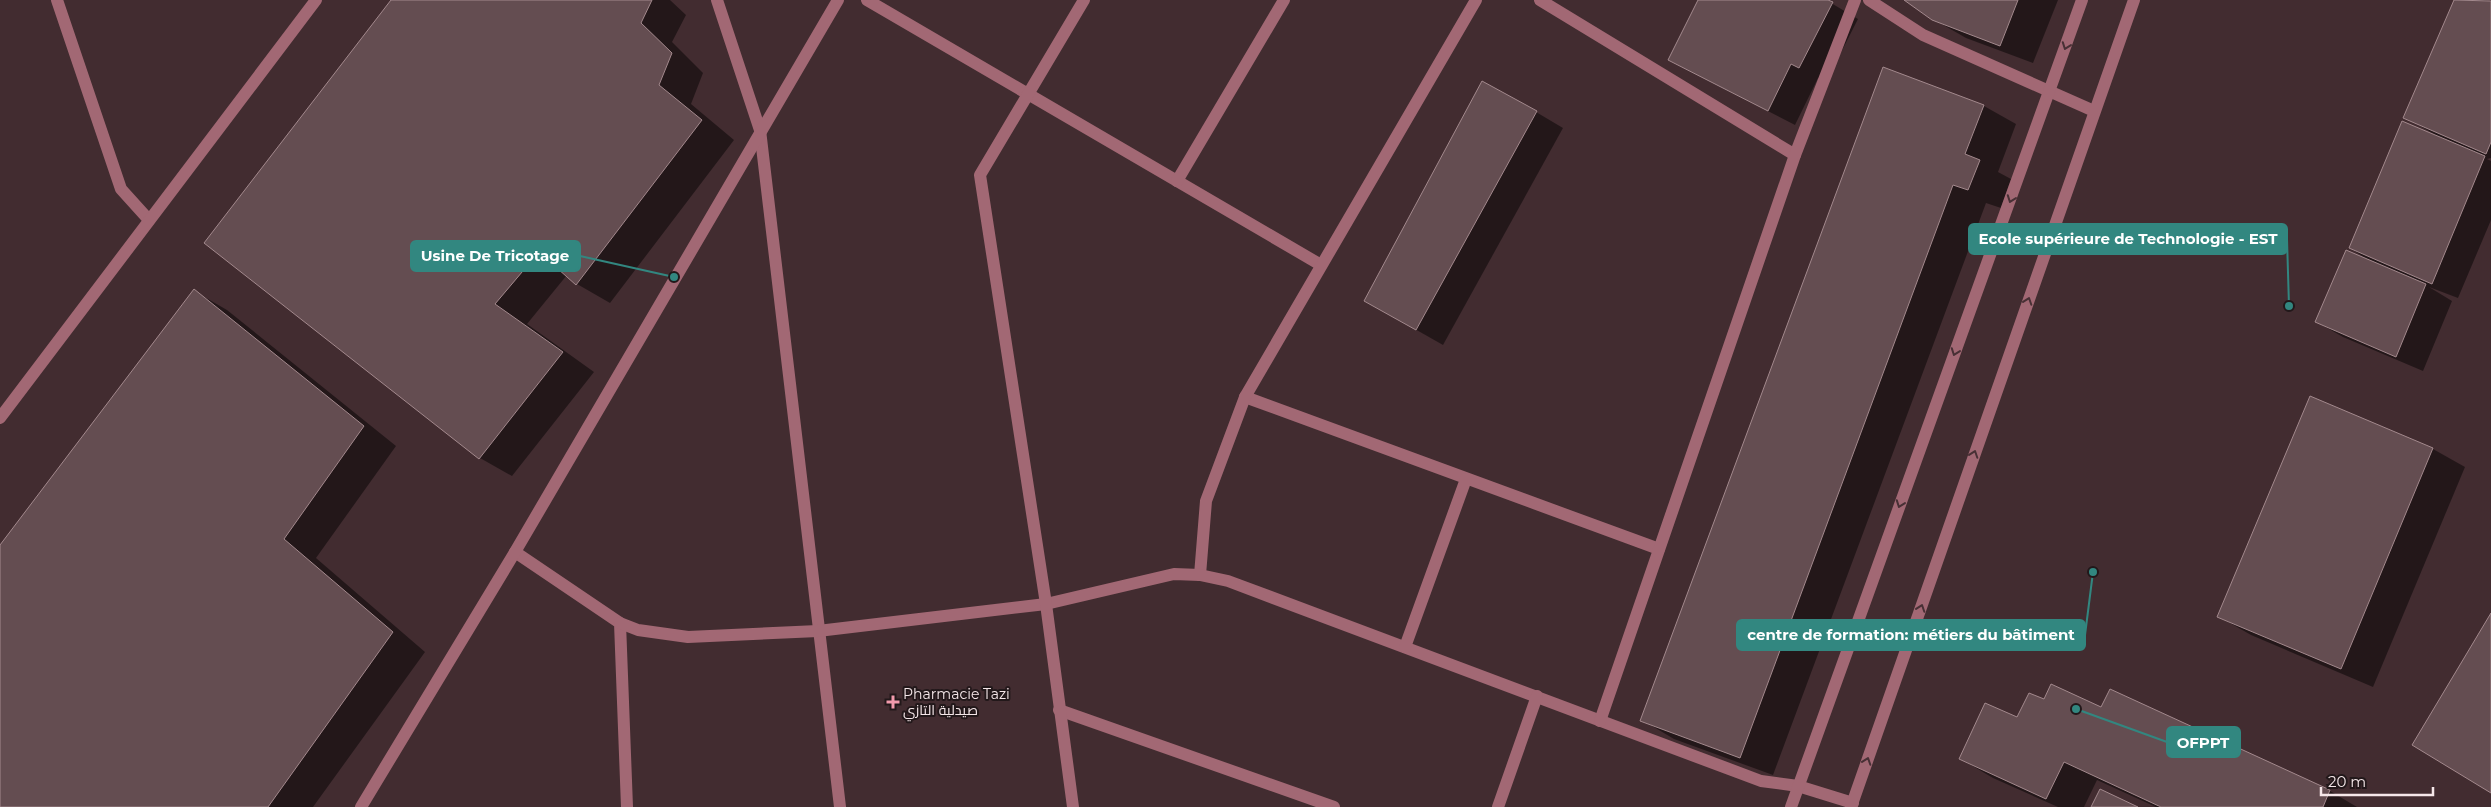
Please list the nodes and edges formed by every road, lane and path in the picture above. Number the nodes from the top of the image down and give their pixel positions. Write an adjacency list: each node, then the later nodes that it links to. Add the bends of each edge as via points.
1 (57, 0): 20 (street, via 121,189)
2 (316, 0): 20 (street)
3 (717, 0): 17 (street)
4 (838, 0): 17 (street)
5 (867, 0): 15 (street)
6 (1084, 0): 15 (street)
7 (1284, 0): 19 (street)
8 (1476, 0): 21 (street)
9 (1540, 0): 18 (street)
10 (1855, 0): 18 (street)
11 (1869, 0): 14 (street, via 1922,35)
12 (2082, 0): 14 (street, one-way to 14)
13 (2134, 0): 16 (street)
14 (2049, 92): 16 (street); 35 (street, one-way to 35)
15 (1028, 94): 19 (street); 28 (street, via 980,175)
16 (2094, 111): 36 (street, one-way to 16)
17 (760, 130): 26 (street); 30 (street)
18 (1795, 155): 25 (street)
19 (1177, 181): 21 (street)
20 (150, 220): 23 (street)
21 (1322, 265): 22 (street)
22 (1245, 397): 24 (street); 27 (street, via 1206,501)
23 (0, 418)
24 (1466, 478): 25 (street); 31 (street)
25 (1659, 549): 34 (street)
26 (515, 552): 29 (street); 37 (street)
27 (1200, 576): 28 (street, via 1174,574); 31 (street, via 1228,581)
28 (1046, 604): 30 (street); 33 (street)
29 (620, 623): 30 (street, via 638,630 688,637); 38 (street)
30 (818, 630): 39 (street)
31 (1405, 647): 32 (street)
32 (1537, 696): 34 (street); 42 (street)
33 (1059, 710): 40 (street); 41 (street)
34 (1600, 720): 35 (street, via 1761,781)
35 (1798, 786): 36 (street); 43 (street)
36 (1852, 805)
37 (363, 806)
38 (627, 807)
39 (840, 807)
40 (1073, 807)
41 (1334, 807)
42 (1498, 807)
43 (1791, 807)

